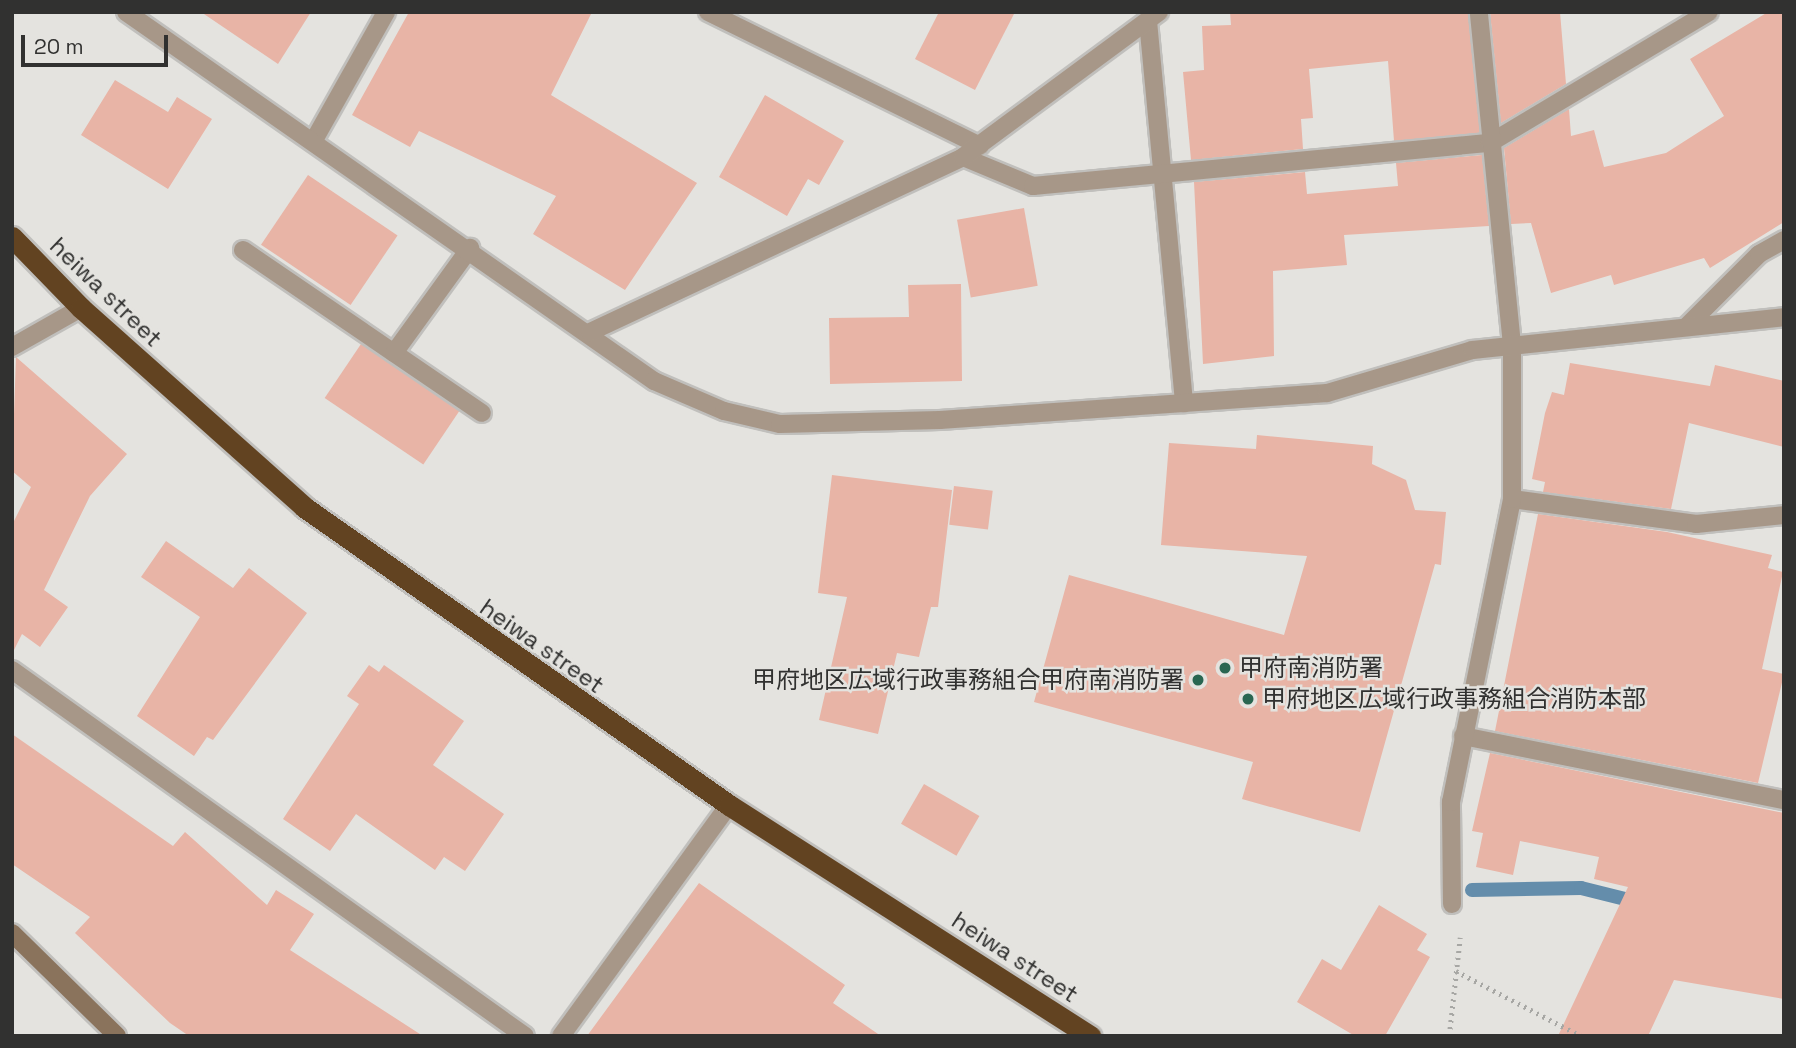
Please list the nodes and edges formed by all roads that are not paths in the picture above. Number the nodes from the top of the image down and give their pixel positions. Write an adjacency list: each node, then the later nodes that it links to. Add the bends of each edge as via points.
1 (126, 12): 7 (street)
2 (386, 12): 7 (street)
3 (708, 12): 9 (street)
4 (1479, 12): 8 (street)
5 (1709, 12): 8 (street)
6 (1153, 17): 9 (street); 11 (street)
7 (314, 141): 14 (street)
8 (1490, 143): 11 (street); 20 (street)
9 (980, 146): 10 (street)
10 (963, 157): 11 (street, via 1034,186); 19 (street)
11 (1164, 173): 23 (street)
12 (12, 237): 16 (highway, heiwa street)
13 (1784, 240): 18 (street, via 1759,254)
14 (470, 248): 19 (street); 22 (street)
15 (243, 250): 22 (street)
16 (80, 308): 21 (street); 30 (highway, heiwa street, via 304,507)
17 (1784, 317): 18 (street)
18 (1688, 325): 20 (street)
19 (590, 332): 23 (street, via 654,381 724,411 780,424)
20 (1512, 345): 23 (street, via 1472,350 1327,393); 25 (street)
21 (12, 347)
22 (394, 353): 24 (street)
23 (1184, 403)
24 (482, 413)
25 (1512, 499): 26 (street, via 1696,524); 28 (street)
26 (1784, 515)
27 (12, 670): 34 (street)
28 (1464, 736): 29 (street); 31 (street, via 1451,802)
29 (1784, 800)
30 (729, 805): 35 (street); 36 (highway, heiwa street)
31 (1452, 904)
32 (12, 933): 33 (street)
33 (117, 1036)
34 (525, 1036)
35 (561, 1036)
36 (1090, 1036)

